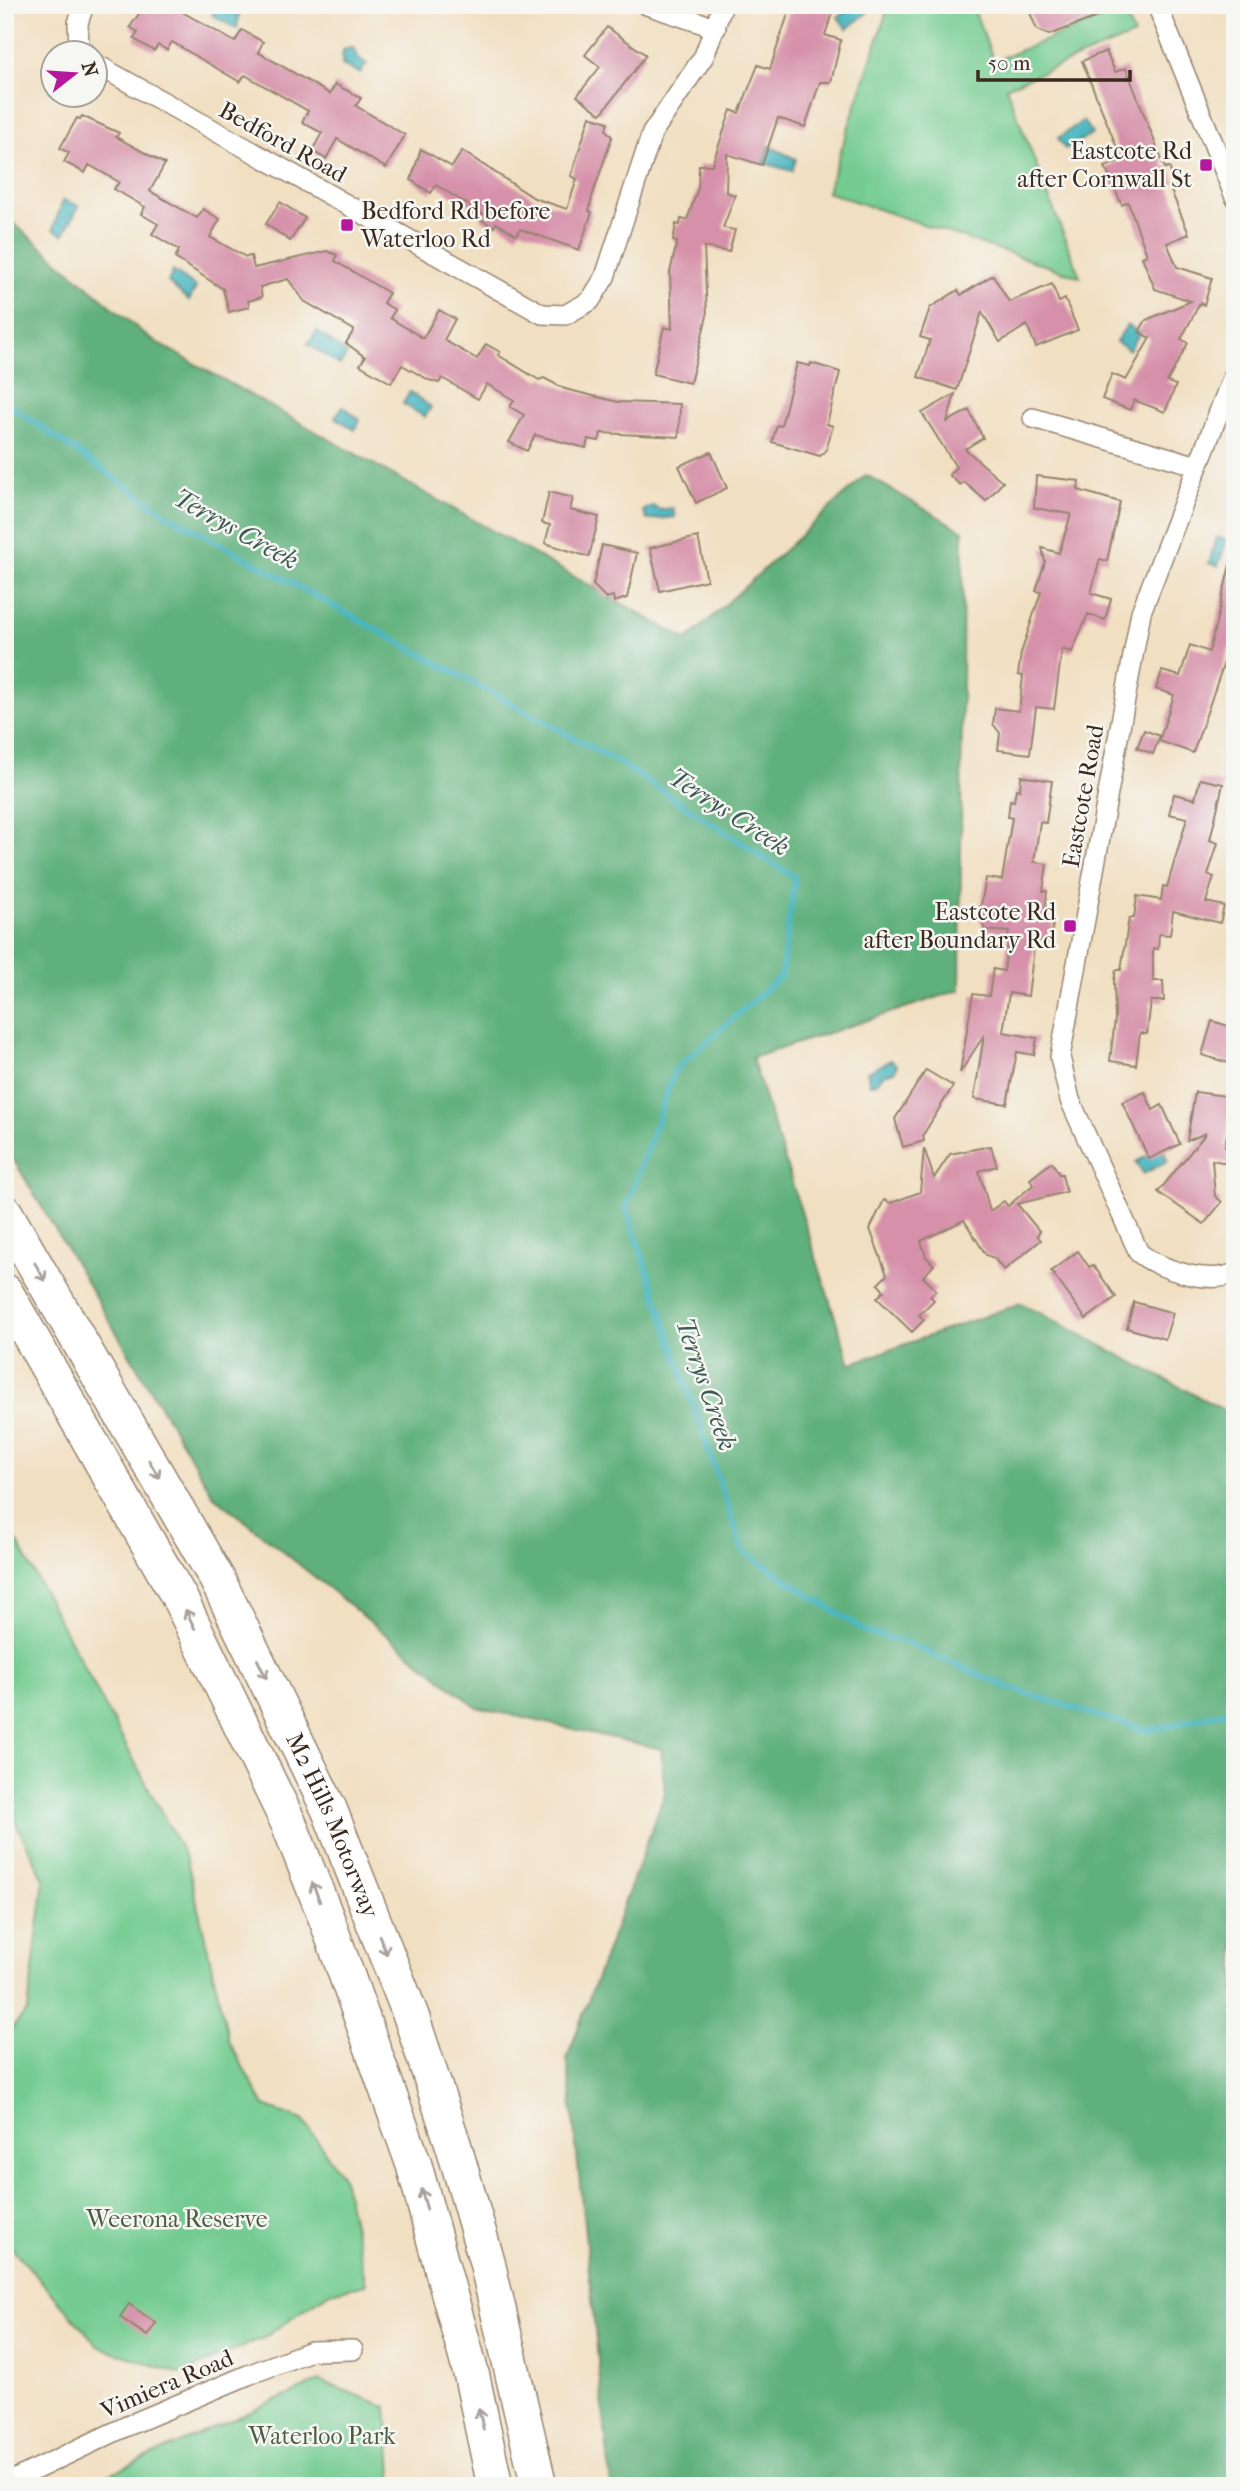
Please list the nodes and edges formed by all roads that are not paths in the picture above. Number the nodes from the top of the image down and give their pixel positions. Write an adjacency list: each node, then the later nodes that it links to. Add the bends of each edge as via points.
1 (84, 5): 6 (street, via 78,23)
2 (647, 5): 5 (street)
3 (723, 5): 5 (street, Bedford Road)
4 (1157, 5): 8 (street)
5 (716, 28): 7 (street, Bedford Road, via 704,56 652,133 605,277 590,301 565,315 542,314)
6 (80, 38)
7 (108, 71)
8 (1235, 197)
9 (1235, 371): 11 (street, Eastcote Road)
10 (1033, 418): 11 (street)
11 (1198, 467): 13 (street, Eastcote Road, via 1141,612 1060,1057 1067,1093 1139,1253 1151,1261 1215,1280)
12 (5, 1213): 18 (highway, M2 Hills Motorway, one-way to 18, via 217,1579 329,1809 411,2016 454,2147 490,2275)
13 (1235, 1273)
14 (5, 1292): 17 (highway, M2 Hills Motorway, one-way to 14, via 472,2377 414,2165 289,1824 180,1597)
15 (354, 2350): 16 (street, Vimiera Road, via 311,2351 248,2375)
16 (5, 2484)
17 (495, 2486)
18 (539, 2486)

